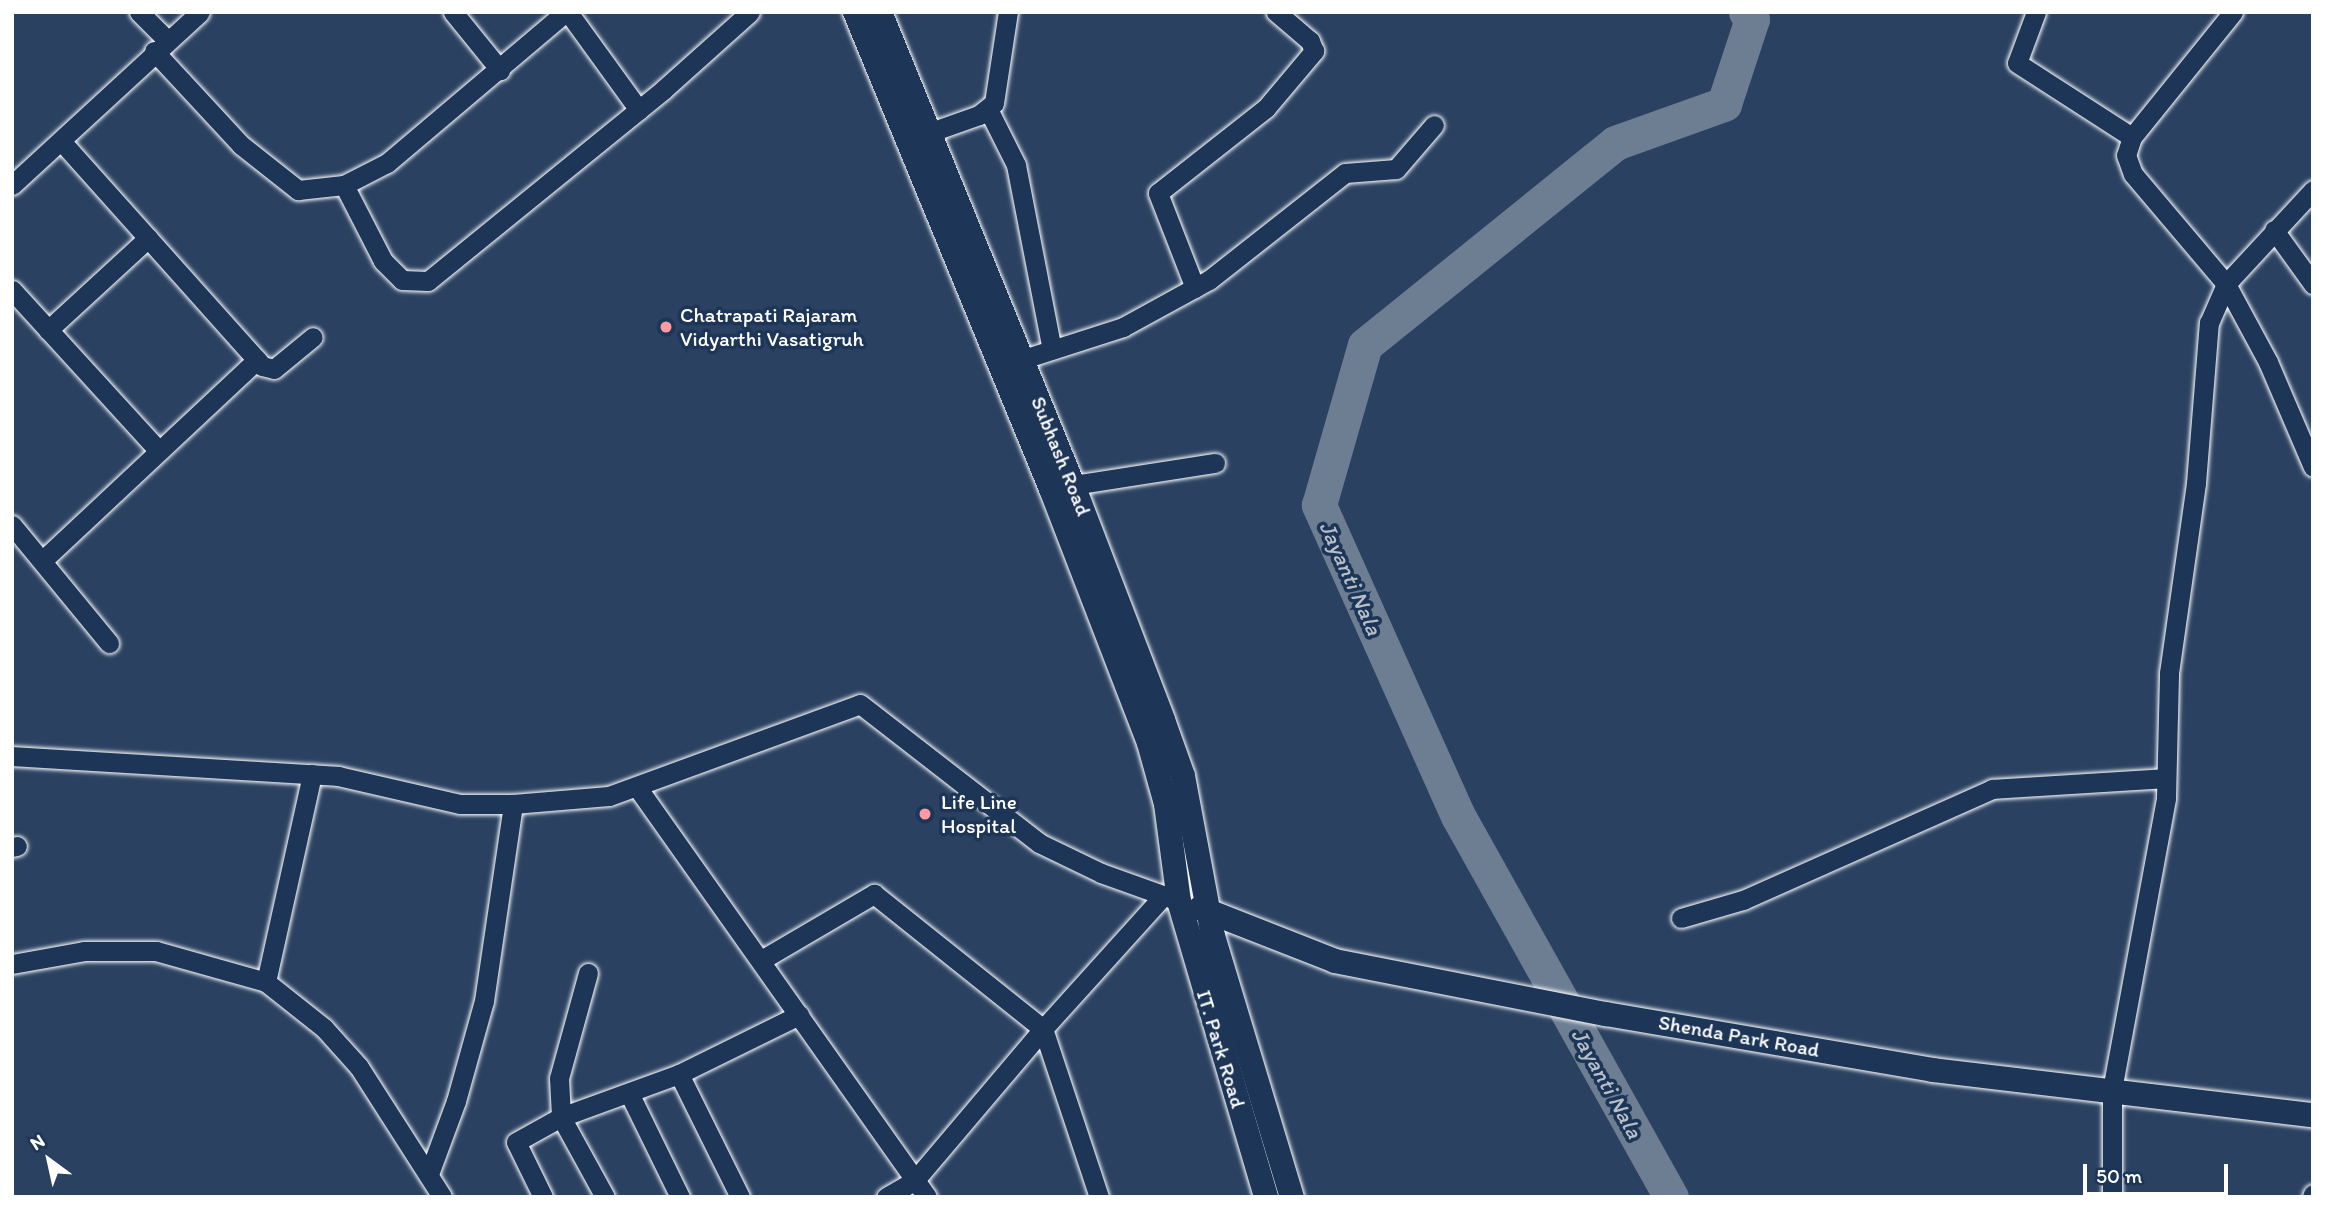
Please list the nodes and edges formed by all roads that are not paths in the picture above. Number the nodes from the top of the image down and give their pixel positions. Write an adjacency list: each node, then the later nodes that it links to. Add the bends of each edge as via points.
1 (139, 12): 12 (street)
2 (200, 12): 12 (street)
3 (453, 12): 13 (street)
4 (567, 12): 13 (street); 15 (street)
5 (750, 12): 15 (street)
6 (855, 12): 16 (main road, Subhash Road)
7 (880, 12): 16 (main road, Subhash Road)
8 (1008, 12): 14 (street, via 994,103)
9 (1276, 12): 27 (street, via 1310,41 1314,51 1266,108 1158,193)
10 (2036, 12): 18 (street, via 2017,63)
11 (2233, 12): 18 (street)
12 (161, 46): 19 (street); 21 (street, via 240,145 298,190)
13 (500, 71): 21 (street, via 387,163)
14 (988, 109): 16 (street); 31 (street, via 1016,165)
15 (639, 110): 21 (street, via 428,281 402,280 383,261)
16 (916, 122): 32 (main road, Subhash Road); 34 (main road, Subhash Road)
17 (1434, 125): 27 (street, via 1396,169 1345,173 1252,251)
18 (2132, 137): 25 (street, via 2126,155 2133,174)
19 (62, 142): 20 (street); 24 (street)
20 (12, 185)
21 (344, 185)
22 (2313, 190): 23 (street)
23 (2274, 230): 25 (street); 26 (street)
24 (148, 238): 29 (street); 33 (street)
25 (2226, 284): 37 (street, via 2268,362); 44 (street, via 2209,323 2196,483 2169,673)
26 (2313, 284)
27 (1195, 288): 31 (street, via 1122,327)
28 (12, 290): 29 (street)
29 (48, 330): 35 (street)
30 (313, 337): 33 (street, via 274,369 268,371)
31 (1052, 350): 32 (street)
32 (1021, 359): 34 (street); 38 (main road, Subhash Road)
33 (257, 360): 35 (street)
34 (998, 368): 38 (main road, Subhash Road)
35 (159, 451): 40 (street)
36 (1215, 463): 38 (street)
37 (2313, 467)
38 (1062, 487): 47 (main road, Subhash Road, via 1166,804); 48 (main road, Subhash Road, via 1183,776)
39 (12, 525): 40 (street)
40 (43, 560): 41 (street)
41 (109, 643)
42 (12, 756): 43 (street)
43 (312, 774): 46 (street, via 460,804); 53 (street)
44 (2166, 778): 49 (street, via 1992,789 1743,900); 57 (street, via 2155,874)
45 (637, 787): 46 (street, via 609,796); 47 (street, via 860,704 1039,843); 50 (street)
46 (513, 804): 61 (street, via 484,1001 460,1092)
47 (1171, 899): 48 (main road, Shenda Park Road); 55 (street); 71 (main road, IT. Park Road)
48 (1209, 911): 57 (main road, Shenda Park Road, via 1335,961 1933,1070); 72 (main road, IT. Park Road)
49 (1681, 918)
50 (763, 959): 54 (street); 55 (street, via 874,894)
51 (12, 964): 53 (street, via 84,951 156,951)
52 (588, 973): 60 (street, via 559,1077)
53 (266, 982): 61 (street, via 324,1028 359,1067)
54 (799, 1015): 56 (street); 62 (street)
55 (1044, 1029): 62 (street); 70 (street)
56 (679, 1074): 58 (street); 67 (street)
57 (2112, 1090): 59 (main road, Shenda Park Road); 73 (street)
58 (629, 1095): 60 (street); 66 (street)
59 (2313, 1115)
60 (561, 1116): 64 (street, via 516,1142); 65 (street)
61 (429, 1174): 63 (street)
62 (914, 1181): 68 (street); 69 (street)
63 (442, 1197)
64 (543, 1197)
65 (605, 1197)
66 (680, 1197)
67 (740, 1197)
68 (886, 1197)
69 (927, 1197)
70 (1099, 1197)
71 (1266, 1197)
72 (1292, 1197)
73 (2112, 1197)

